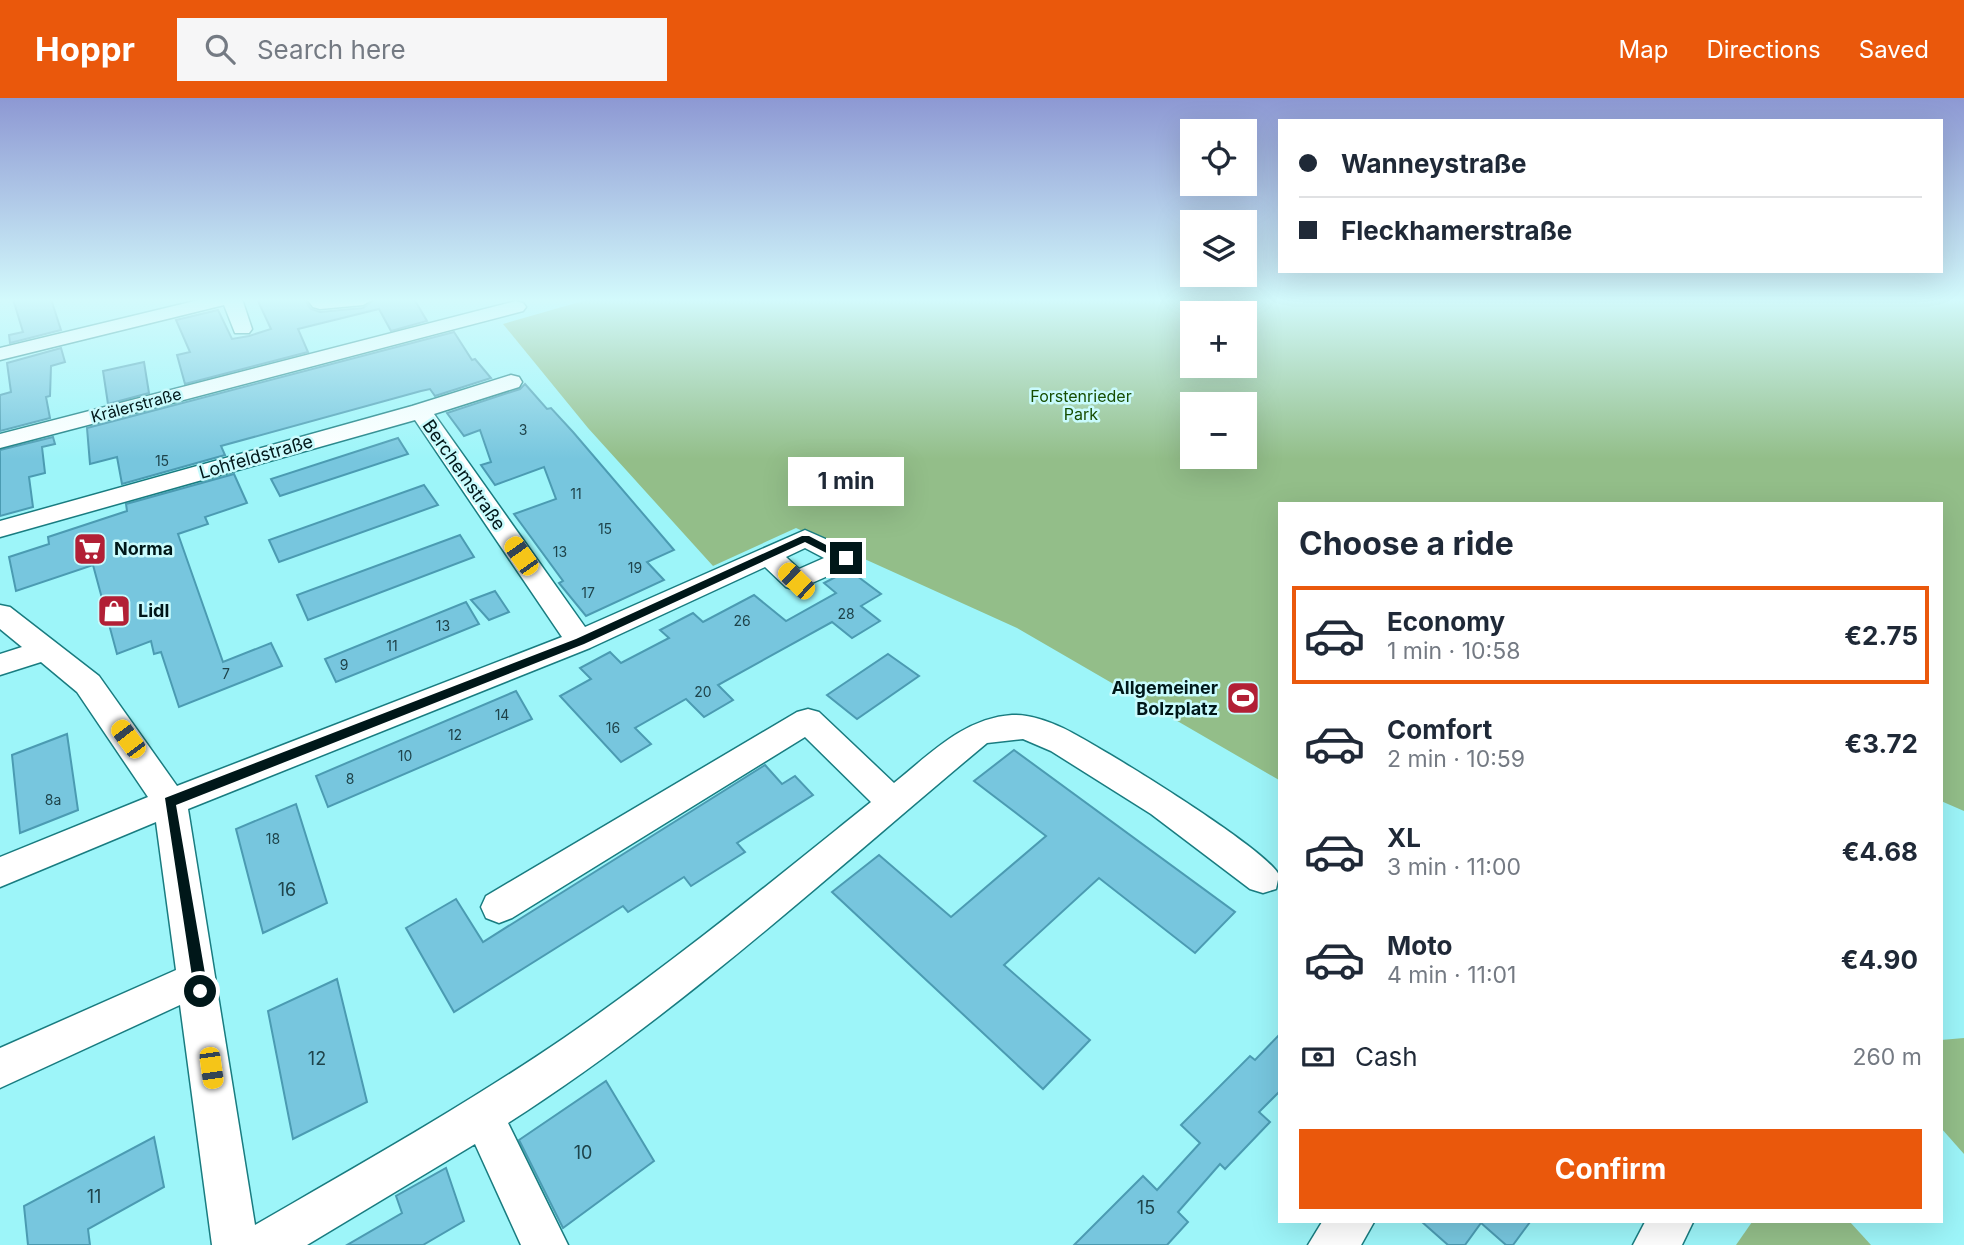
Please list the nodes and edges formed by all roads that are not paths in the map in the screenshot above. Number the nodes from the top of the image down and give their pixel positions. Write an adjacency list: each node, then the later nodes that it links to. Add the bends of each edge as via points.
1 (341, 353): 4 (street, Krälerstraße)
2 (511, 382): 3 (street, Lohfeldstraße)
3 (420, 411): 5 (street, Lohfeldstraße); 8 (street, Berchemstraße)
4 (0, 441)
5 (0, 529)
6 (768, 555): 8 (street)
7 (0, 614): 9 (street)
8 (580, 641): 11 (street)
9 (45, 650): 10 (street); 11 (street, via 88,684)
10 (0, 665)
11 (170, 802): 13 (street); 16 (street)
12 (892, 802): 14 (street, via 976,735 1001,727 1024,727 1079,752 1153,797); 15 (street, via 808,720); 18 (street, via 664,988)
13 (0, 872)
14 (1263, 878)
15 (499, 907)
16 (198, 978): 17 (street); 21 (street)
17 (0, 1068)
18 (483, 1116): 22 (street); 23 (street)
19 (1351, 1223): 24 (street)
20 (1670, 1223): 25 (street)
21 (235, 1245)
22 (264, 1245)
23 (545, 1245)
24 (1331, 1245)
25 (1656, 1245)

